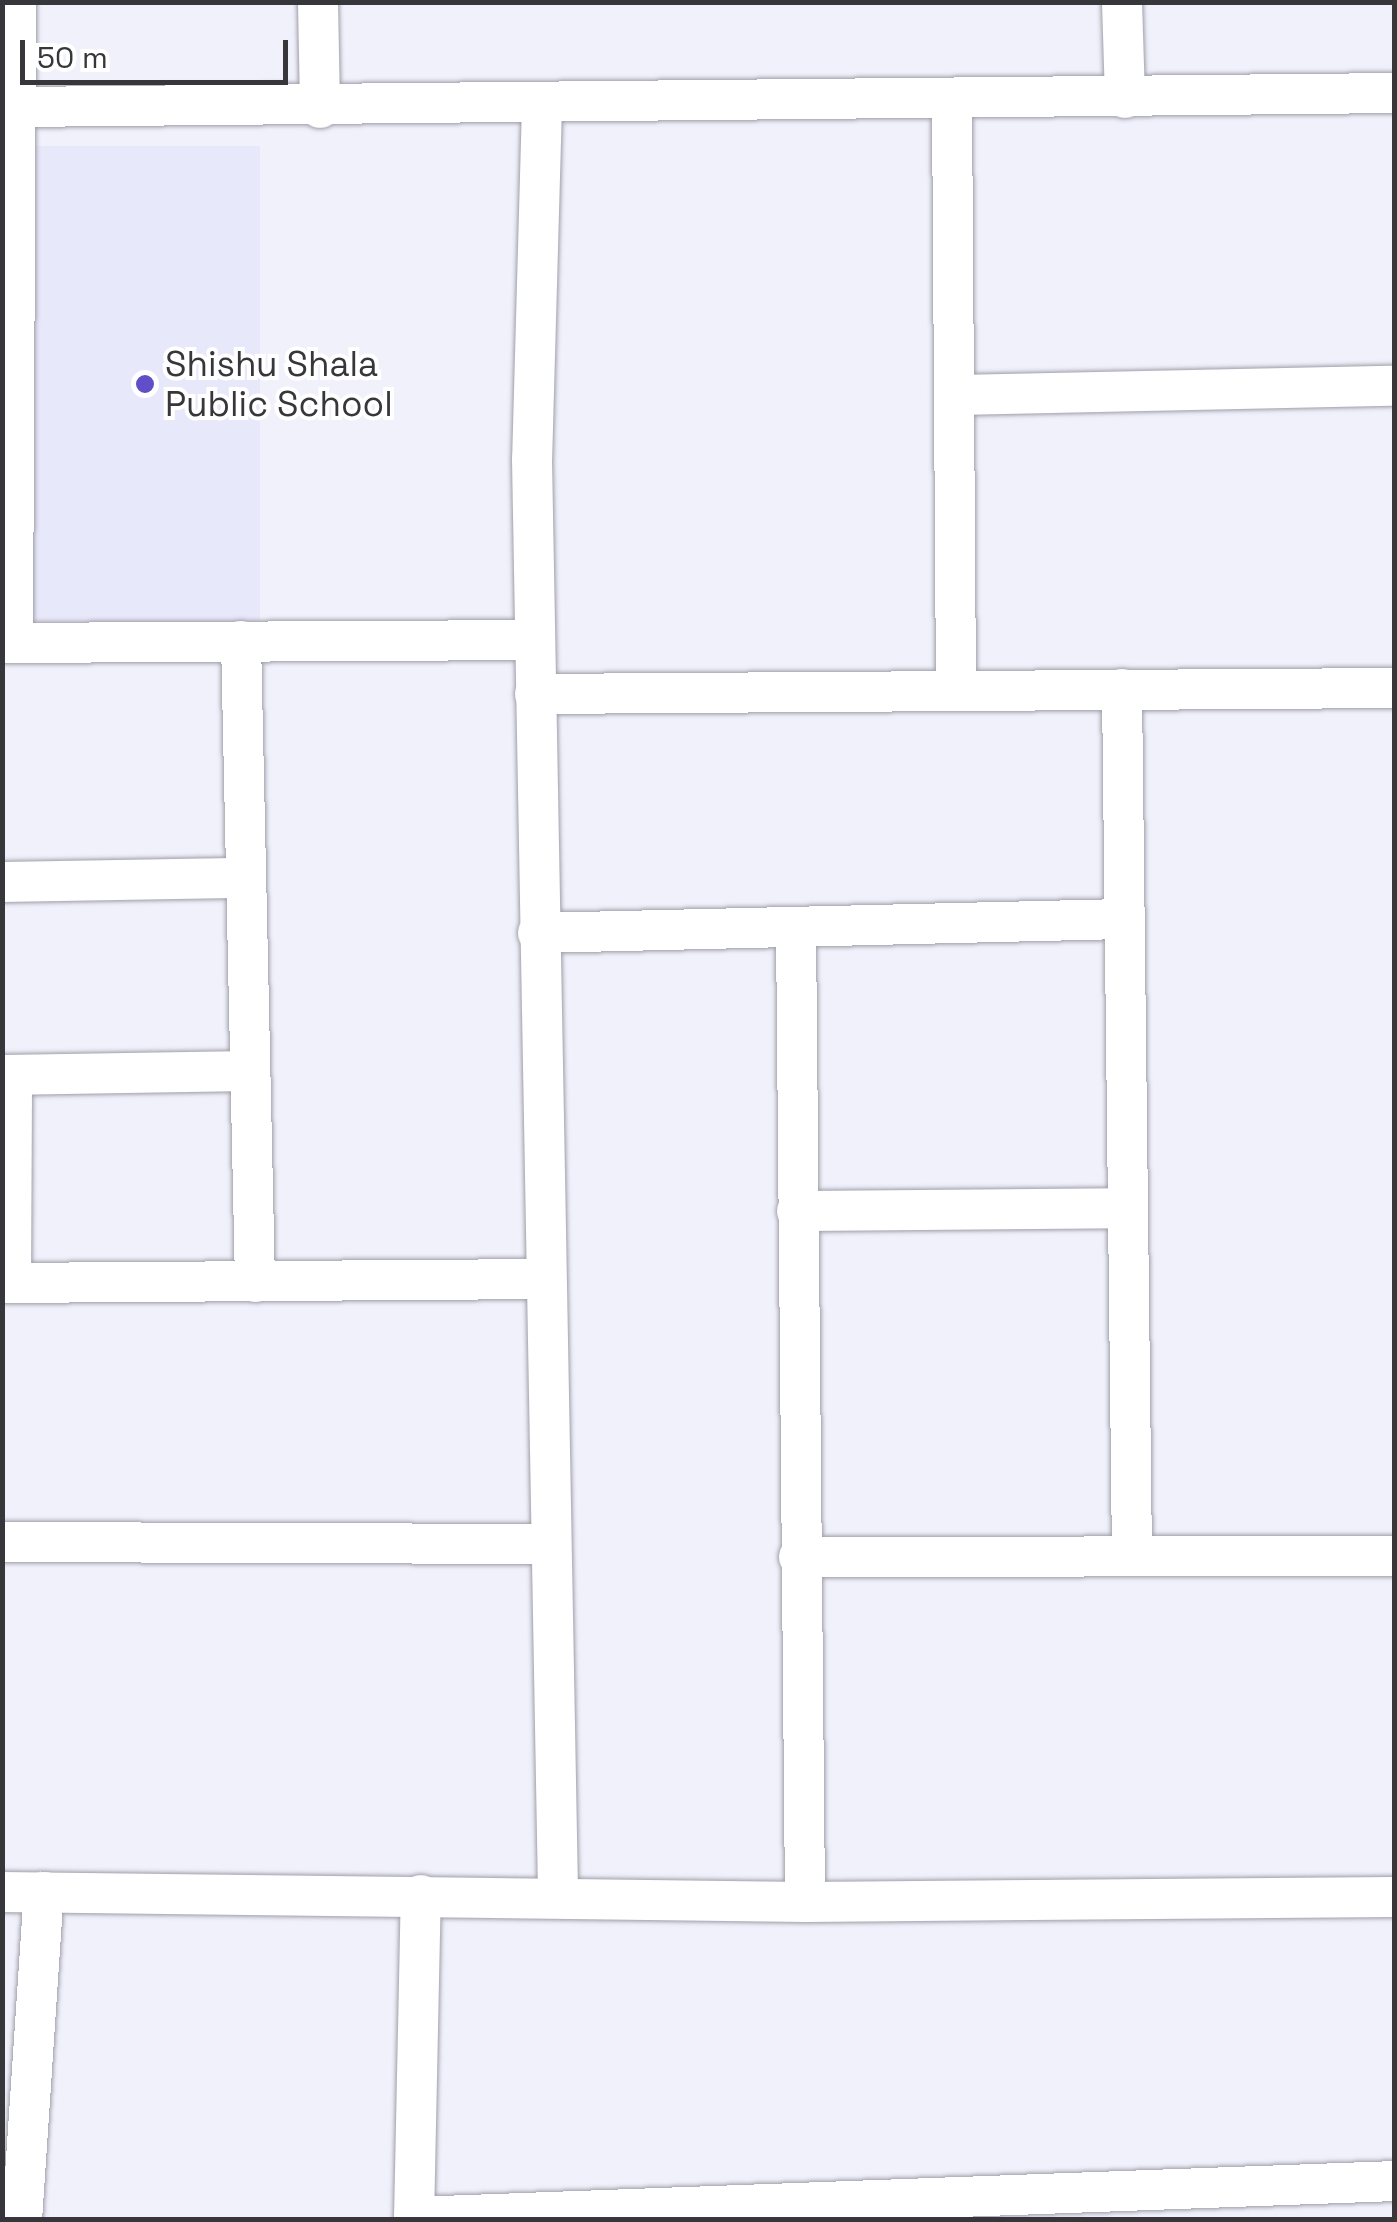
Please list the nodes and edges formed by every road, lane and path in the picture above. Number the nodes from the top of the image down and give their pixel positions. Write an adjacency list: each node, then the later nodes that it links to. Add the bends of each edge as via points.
1 (16, 2): 8 (street)
2 (318, 2): 9 (street)
3 (1122, 2): 5 (street)
4 (1394, 94): 5 (street)
5 (1124, 98): 6 (street)
6 (952, 101): 7 (street); 11 (street)
7 (542, 105): 9 (street); 12 (street)
8 (17, 108): 9 (street); 14 (street)
9 (320, 108)
10 (1394, 386): 11 (street)
11 (954, 395): 17 (street)
12 (534, 640): 13 (street); 18 (street)
13 (241, 641): 14 (street); 19 (street)
14 (8, 643)
15 (1394, 688): 16 (street)
16 (1122, 690): 17 (street); 21 (street)
17 (956, 691): 18 (street)
18 (535, 694): 23 (street)
19 (242, 878): 20 (street); 24 (street)
20 (2, 882)
21 (1124, 919): 22 (street); 26 (street)
22 (796, 927): 23 (street); 27 (street)
23 (538, 933): 28 (street)
24 (245, 1071): 25 (street); 30 (street)
25 (7, 1075): 29 (street)
26 (1128, 1208): 27 (street); 33 (street)
27 (797, 1211): 35 (street)
28 (542, 1279): 30 (street); 32 (street)
29 (6, 1282): 30 (street)
30 (255, 1282)
31 (2, 1542): 32 (street)
32 (551, 1544): 40 (street)
33 (1132, 1555): 34 (street); 35 (street)
34 (1394, 1556)
35 (799, 1557): 41 (street)
36 (2, 1892): 37 (street)
37 (44, 1892): 38 (street); 45 (street)
38 (421, 1895): 40 (street); 44 (street)
39 (1394, 1897): 41 (street)
40 (558, 1898): 41 (street)
41 (805, 1902)
42 (1394, 2181): 43 (street)
43 (1105, 2205): 44 (street)
44 (414, 2218)
45 (22, 2220)

